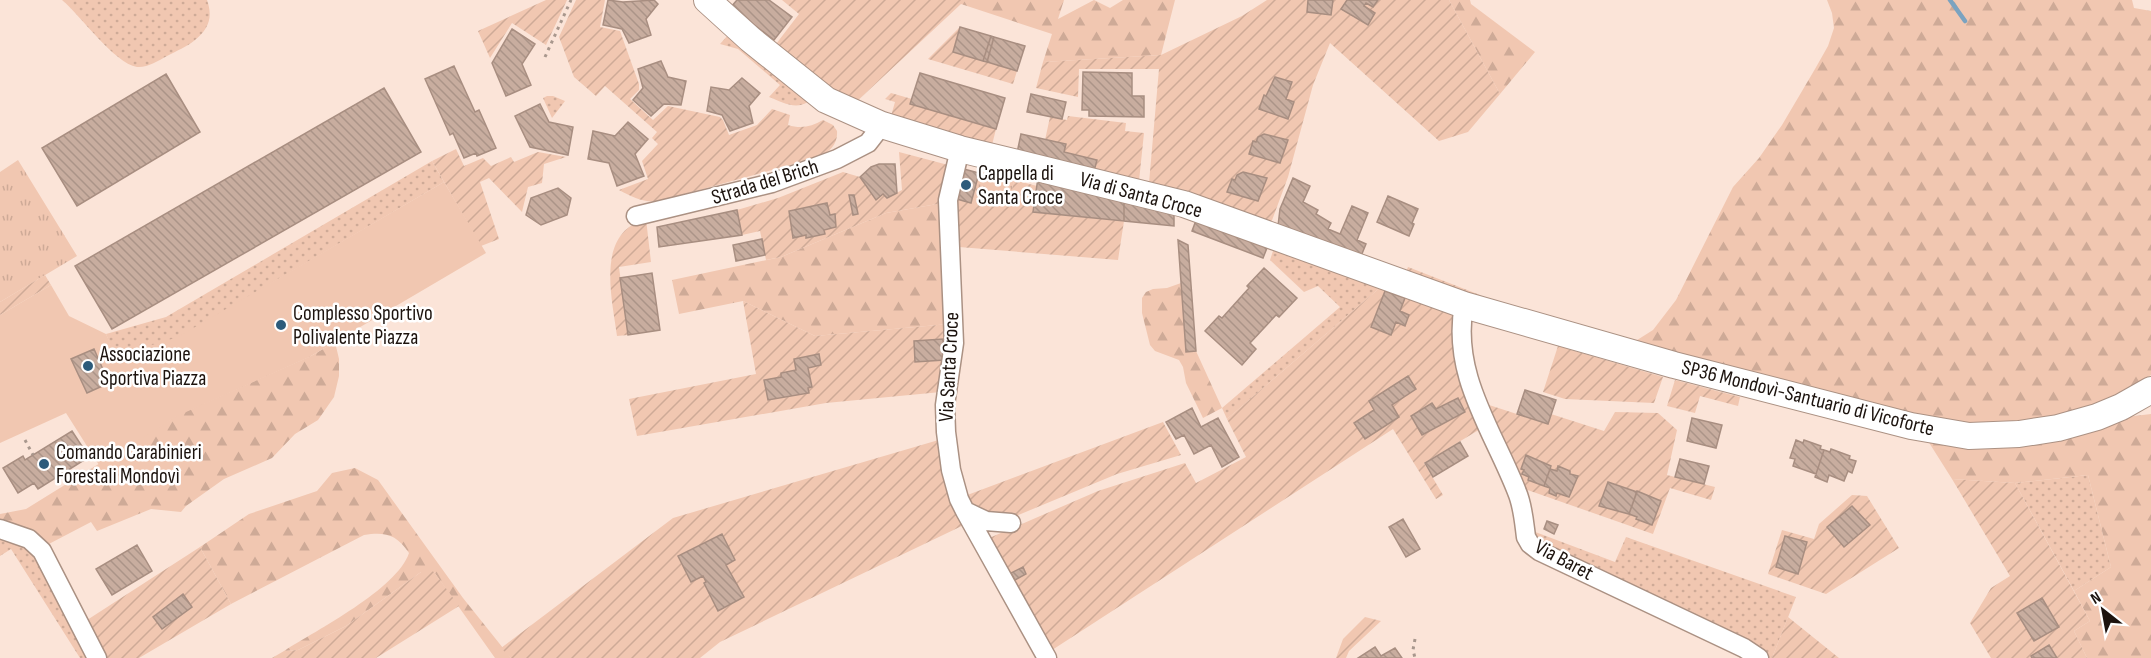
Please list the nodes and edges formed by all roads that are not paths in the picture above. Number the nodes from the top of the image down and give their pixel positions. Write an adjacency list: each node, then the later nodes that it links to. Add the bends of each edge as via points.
1 (707, 0): 2 (main road, Via di Santa Croce, via 826,100)
2 (882, 125): 3 (main road, Via di Santa Croce); 4 (street, Strada del Brich, via 861,147 826,163 753,188)
3 (960, 149): 5 (main road, Via di Santa Croce, via 1184,204); 7 (street, Via Santa Croce, via 948,200 954,343 945,405 951,470)
4 (636, 216)
5 (1464, 305): 6 (main road, SP36 Mondovì-Santuario di Vicoforte, via 1837,408 1943,433 2004,435 2058,428 2097,417); 12 (street, Via Baret, via 1460,336 1467,378 1518,493 1530,544)
6 (2148, 394)
7 (965, 511): 8 (street, via 986,521); 11 (street, Via Santa Croce)
8 (1011, 523)
9 (0, 529): 10 (street, via 29,539 42,550)
10 (97, 658)
11 (1047, 658)
12 (1759, 658)

